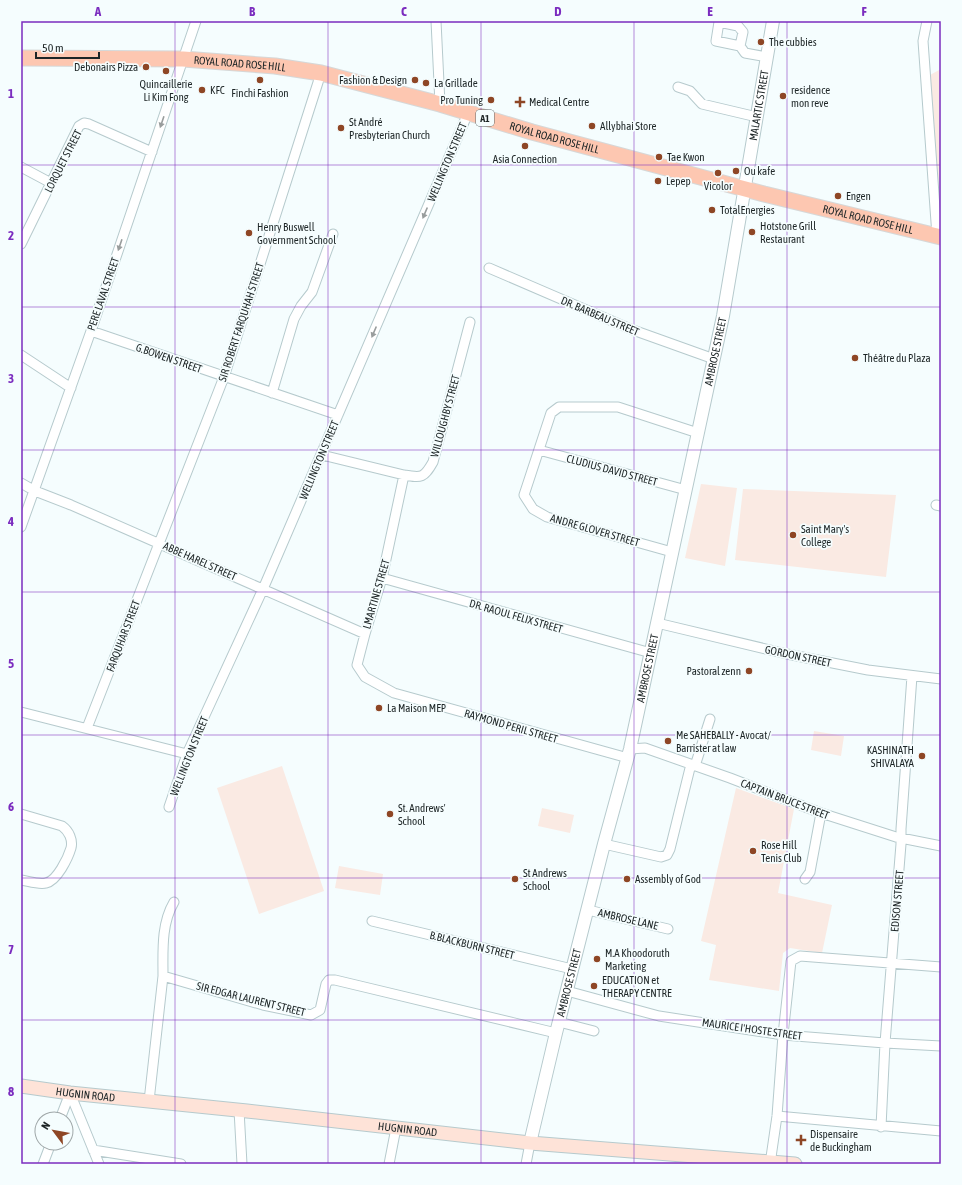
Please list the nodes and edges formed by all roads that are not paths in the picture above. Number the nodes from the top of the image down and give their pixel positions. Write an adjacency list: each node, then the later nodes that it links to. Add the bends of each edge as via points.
1 (196, 21): 9 (street, PERE LAVAL STREET)
2 (436, 21): 12 (street)
3 (773, 21): 7 (street, MALARTIC STREET)
4 (926, 21): 20 (street, via 923,40)
5 (719, 22): 6 (street, via 738,26 743,32); 6 (street, via 716,41)
6 (740, 46): 7 (street, via 745,53)
7 (767, 57): 14 (street, MALARTIC STREET)
8 (21, 58): 9 (main road, ROYAL ROAD ROSE HILL / A1)
9 (183, 59): 10 (main road, ROYAL ROAD ROSE HILL / A1, via 275,66); 15 (street, PERE LAVAL STREET, one-way to 15)
10 (321, 73): 12 (main road, ROYAL ROAD ROSE HILL / A1); 27 (street, SIR ROBERT FARQUHAH STREET)
11 (678, 87): 14 (street, via 690,91 702,104)
12 (440, 104): 13 (main road, ROYAL ROAD ROSE HILL / A1)
13 (468, 112): 18 (main road, ROYAL ROAD ROSE HILL / A1); 30 (street, WELLINGTON STREET, one-way to 30)
14 (757, 117): 18 (street, MALARTIC STREET)
15 (152, 152): 17 (street, LORQUET STREET, via 84,123 80,126); 24 (street, PERE LAVAL STREET, one-way to 24)
16 (21, 167): 17 (street)
17 (51, 183): 21 (street, LORQUET STREET)
18 (744, 189): 20 (main road, ROYAL ROAD ROSE HILL / A1); 26 (street, AMBROSE STREET)
19 (332, 234): 29 (street, via 312,292 294,319)
20 (939, 236)
21 (21, 244)
22 (489, 268): 26 (street, DR. BARBEAU STREET, via 633,330)
23 (470, 322): 34 (street, WILLOUGHBY STREET, via 433,462 425,475 418,478)
24 (91, 331): 27 (street, G.BOWEN STREET); 28 (street, PERE LAVAL STREET)
25 (21, 355): 28 (street)
26 (714, 359): 31 (street, AMBROSE STREET)
27 (224, 377): 29 (street, G.BOWEN STREET); 39 (street, SIR ROBERT FARQUHAH STREET)
28 (71, 388): 37 (street, PERE LAVAL STREET)
29 (272, 392): 30 (street, G.BOWEN STREET)
30 (338, 415): 33 (street, WELLINGTON STREET)
31 (698, 433): 32 (street, ANDRE GLOVER STREET, via 618,408 559,408 551,413); 36 (street, AMBROSE STREET)
32 (539, 450): 36 (street, CLUDIUS DAVID STREET); 40 (street, ANDRE GLOVER STREET, via 524,495 533,509 547,517)
33 (322, 455): 34 (street, WILLOUGHBY STREET); 42 (street, WELLINGTON STREET)
34 (404, 475): 41 (street, LMARTINE STREET)
35 (21, 483): 37 (street, ABBE HAREL STREET)
36 (686, 490): 40 (street, AMBROSE STREET)
37 (35, 491): 38 (street, PERE LAVAL STREET); 39 (street, ABBE HAREL STREET)
38 (21, 528)
39 (158, 543): 42 (street, ABBE HAREL STREET); 51 (street, FARQUHAR STREET)
40 (672, 552): 43 (street, AMBROSE STREET)
41 (382, 578): 44 (street, LMARTINE STREET); 45 (street, DR. RAOUL FELIX STREET)
42 (263, 589): 44 (street, ABBE HAREL STREET); 52 (street, WELLINGTON STREET)
43 (657, 623): 45 (street, AMBROSE STREET); 46 (street, GORDON STREET, via 787,654)
44 (365, 634): 48 (street, LMARTINE STREET, via 357,665 365,677)
45 (651, 653): 53 (street, AMBROSE STREET)
46 (912, 676): 47 (street, GORDON STREET); 58 (street, EDISON STREET)
47 (941, 679)
48 (394, 693): 53 (street, RAYMOND PERIL STREET)
49 (21, 712): 51 (street)
50 (710, 719): 54 (street)
51 (87, 728): 52 (street)
52 (187, 754): 55 (street, WELLINGTON STREET)
53 (629, 754): 54 (street, CAPTAIN BRUCE STREET, via 645,748); 59 (street, AMBROSE STREET)
54 (693, 765): 56 (street, CAPTAIN BRUCE STREET); 59 (street, via 667,855 661,857)
55 (169, 807)
56 (820, 813): 58 (street, CAPTAIN BRUCE STREET); 61 (street, via 810,872)
57 (21, 814): 62 (street, via 62,826 70,834 71,847 59,873 50,881 46,883)
58 (901, 839): 60 (street, CAPTAIN BRUCE STREET); 67 (street, EDISON STREET)
59 (604, 844): 64 (street, AMBROSE STREET)
60 (941, 846)
61 (806, 879)
62 (21, 880)
63 (174, 902): 70 (street, via 168,912 164,935)
64 (588, 910): 66 (street, AMBROSE LANE); 69 (street, AMBROSE STREET)
65 (372, 921): 69 (street, B.BLACKBURN STREET)
66 (668, 929)
67 (892, 962): 68 (street); 74 (street, via 800,956 791,961); 75 (street, EDISON STREET)
68 (941, 967)
69 (572, 969): 71 (street, AMBROSE STREET)
70 (163, 976): 72 (street, SIR EDGAR LAURENT STREET, via 311,1015 320,1010 326,984 329,980 335,980); 79 (street)
71 (567, 991): 72 (street, AMBROSE STREET); 74 (street, MAURICE I'HOSTE STREET, via 659,1016)
72 (557, 1028): 73 (street); 86 (street, AMBROSE STREET)
73 (594, 1031)
74 (783, 1035): 75 (street, MAURICE I'HOSTE STREET); 82 (street)
75 (885, 1043): 76 (street, MAURICE I'HOSTE STREET); 83 (street, EDISON STREET)
76 (941, 1046)
77 (21, 1086): 78 (main road, HUGNIN ROAD)
78 (70, 1092): 79 (main road, HUGNIN ROAD); 81 (street); 87 (street)
79 (149, 1101): 80 (main road, HUGNIN ROAD)
80 (238, 1110): 84 (main road, HUGNIN ROAD); 93 (street)
81 (63, 1111)
82 (777, 1116): 83 (street); 89 (street)
83 (881, 1127): 85 (street)
84 (396, 1128): 86 (main road, HUGNIN ROAD); 94 (street)
85 (941, 1132)
86 (530, 1143): 89 (main road, HUGNIN ROAD); 95 (street)
87 (93, 1150): 91 (street); 92 (street)
88 (48, 1151): 90 (street)
89 (771, 1163): 96 (main road, HUGNIN ROAD)
90 (43, 1164)
91 (98, 1164)
92 (181, 1164)
93 (242, 1164)
94 (389, 1164)
95 (526, 1164)
96 (796, 1164)

